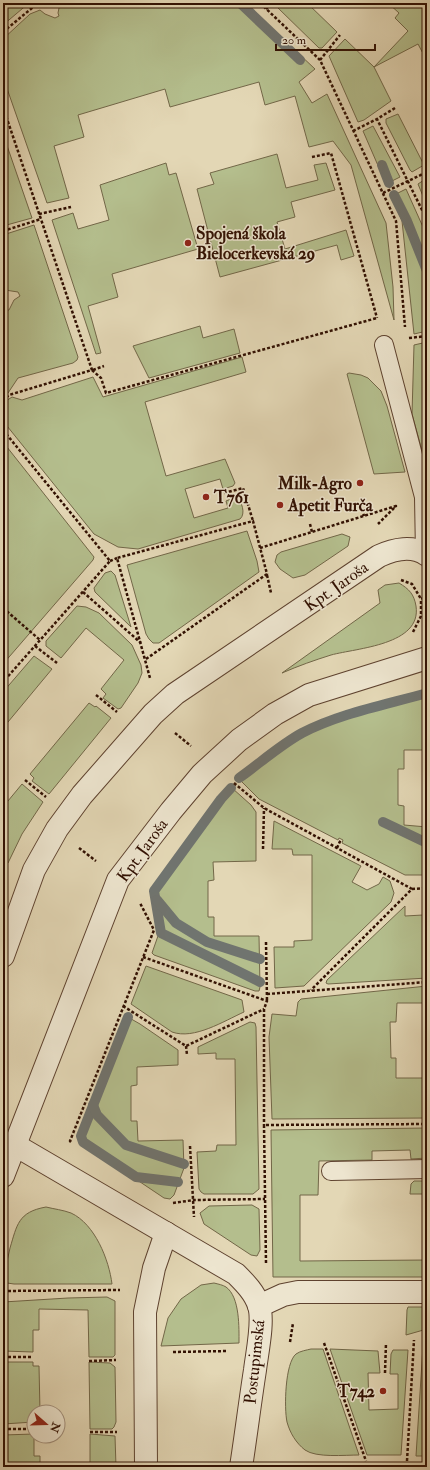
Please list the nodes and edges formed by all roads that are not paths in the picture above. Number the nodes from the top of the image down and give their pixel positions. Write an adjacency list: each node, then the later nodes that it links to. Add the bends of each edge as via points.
1 (384, 345): 2 (lane, via 424,497)
2 (426, 554): 4 (street, Kpt. Jaroša, via 402,549 379,556 175,694 153,714 82,796 57,830 34,870)
3 (427, 658): 5 (street, Kpt. Jaroša, via 309,694 239,740 202,774 118,880)
4 (3, 956)
5 (15, 1145): 8 (street, Kpt. Jaroša); 9 (street, Postupimská)
6 (427, 1169): 7 (lane)
7 (331, 1171)
8 (3, 1176)
9 (166, 1233): 11 (street, Postupimská, via 236,1274 249,1288); 12 (street, via 154,1268 145,1312)
10 (427, 1292): 11 (street, via 298,1292 283,1295)
11 (259, 1306): 13 (street, Postupimská, via 258,1350)
12 (146, 1467)
13 (241, 1467)

